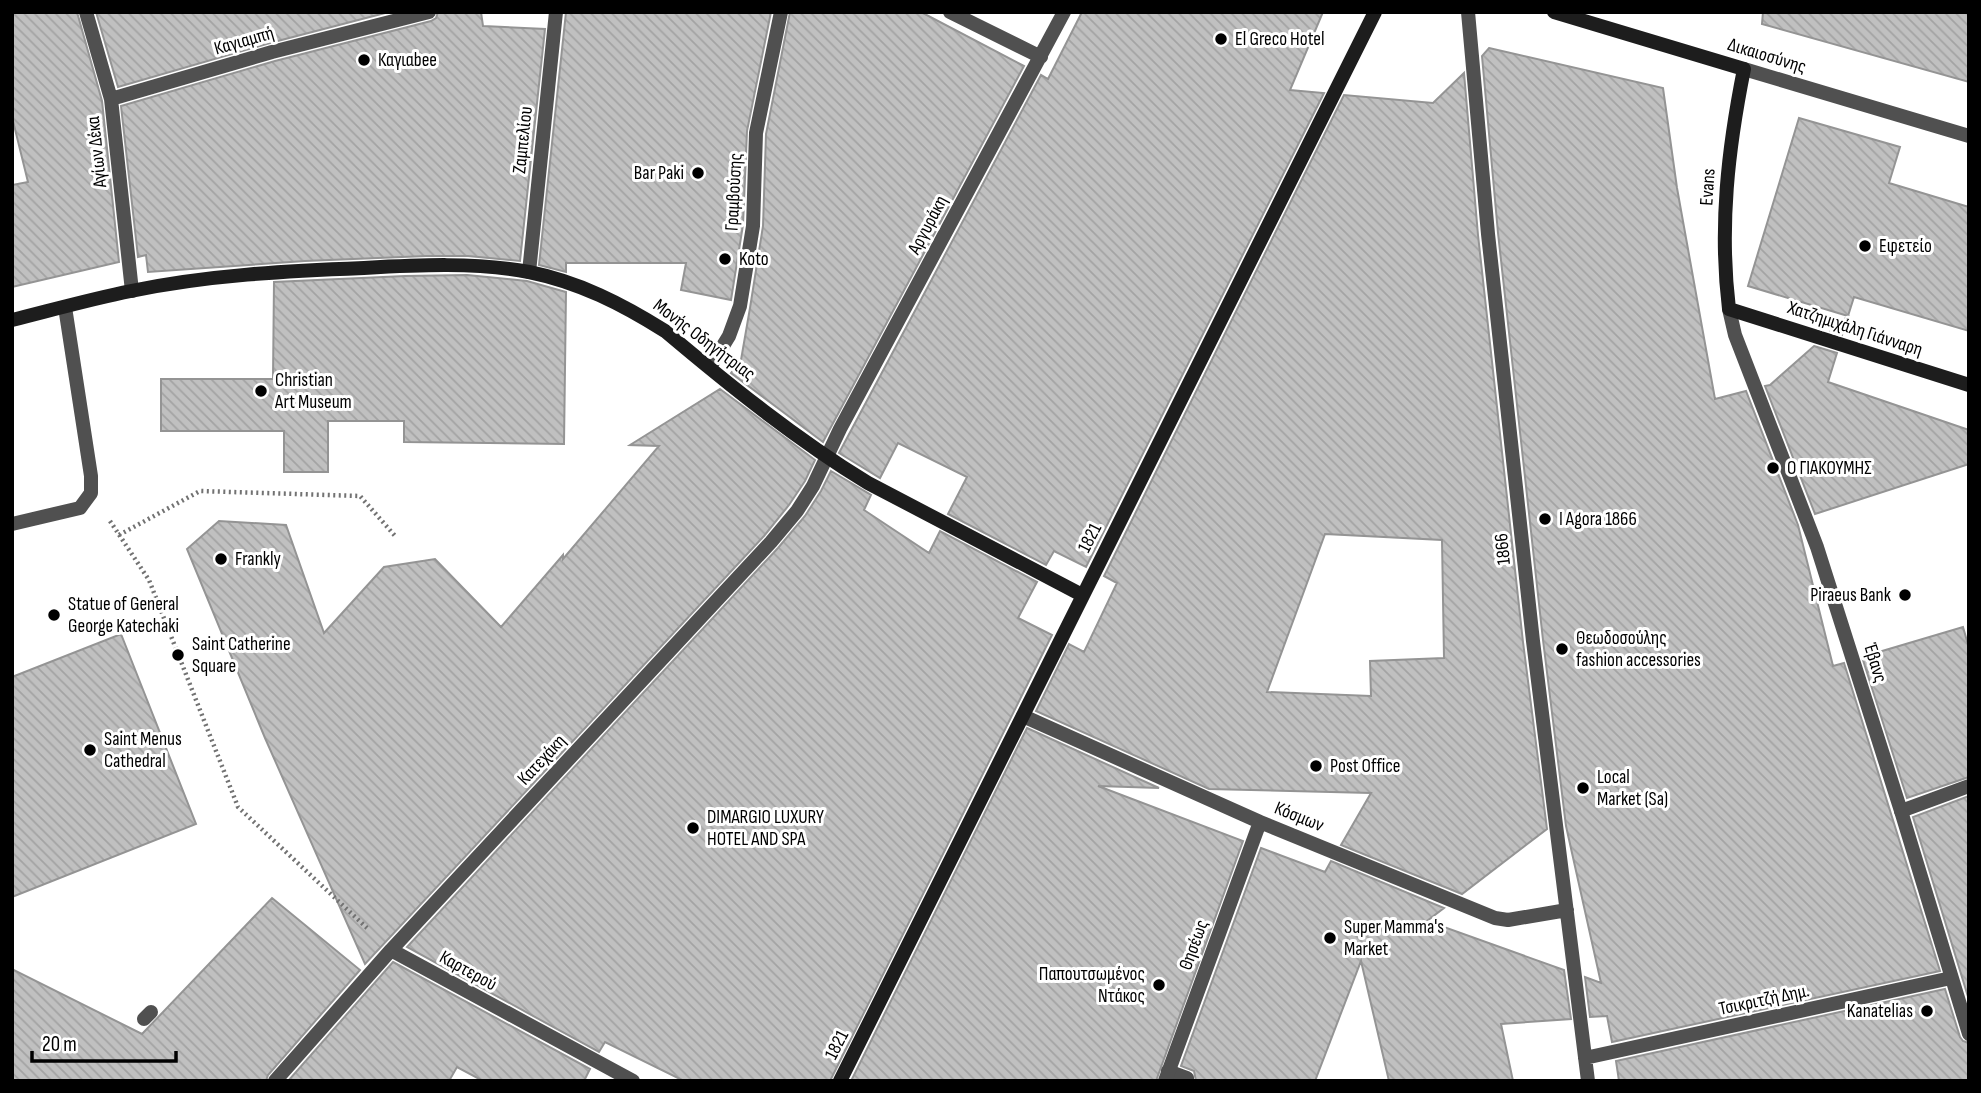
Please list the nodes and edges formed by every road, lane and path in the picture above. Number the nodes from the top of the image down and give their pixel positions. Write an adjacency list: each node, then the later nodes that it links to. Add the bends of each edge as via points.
1 (86, 12): 12 (street, Αγίων Δέκα)
2 (429, 12): 12 (street, Καγιαμπή)
3 (556, 12): 14 (street, Ζαμπελίου)
4 (781, 12): 19 (street, Γραμβούσης, via 756,133 753,226 740,306)
5 (950, 12): 10 (street)
6 (1064, 12): 10 (street, Αργυράκη)
7 (1375, 12): 26 (street, 1821)
8 (1468, 12): 31 (street, 1866, via 1490,261)
9 (1555, 12): 11 (street, Δικαιοσύνης)
10 (1041, 57): 21 (street, Αργυράκη)
11 (1744, 69): 13 (street, Δικαιοσύνης); 17 (street, Evans, via 1726,182)
12 (111, 99): 15 (street, Αγίων Δέκα)
13 (1969, 136)
14 (529, 272): 15 (street, Μονής Οδηγήτριας, via 455,266 297,271); 19 (street, Μονής Οδηγήτριας, via 617,303 665,331)
15 (132, 290): 16 (street, Μονής Οδηγήτριας)
16 (65, 307): 18 (street, Μονής Οδηγήτριας); 22 (street)
17 (1729, 309): 20 (street, Χατζημιχάλη Γιάνναρη); 29 (street, Έβανς, via 1817,547)
18 (12, 320)
19 (710, 367): 21 (street, Μονής Οδηγήτριας)
20 (1969, 385)
21 (827, 457): 26 (street, Μονής Οδηγήτριας); 32 (street, Κατεχάκη, via 813,486 771,542)
22 (91, 493): 23 (street, via 80,508); 24 (path)
23 (12, 524)
24 (119, 535): 25 (path, via 200,491 360,496); 32 (path, via 149,580 238,807)
25 (396, 537)
26 (1083, 594): 27 (street, 1821)
27 (1023, 716): 30 (street, Κόσμων); 40 (street, 1821)
28 (1969, 786): 29 (street)
29 (1901, 811): 33 (street, Έβανς)
30 (1260, 822): 31 (street, Κόσμων, via 1495,918); 36 (street, Θησέως)
31 (1567, 910): 35 (street, 1866)
32 (391, 950): 38 (street, Καρτερού); 39 (street, Κατεχάκη)
33 (1951, 978): 34 (street, Έβανς); 35 (street, Τσικριτζή Δημ.)
34 (1969, 1034)
35 (1585, 1058): 41 (street, 1866)
36 (1167, 1076): 37 (street)
37 (1187, 1078)
38 (623, 1079)
39 (275, 1081)
40 (840, 1081)
41 (1588, 1081)

